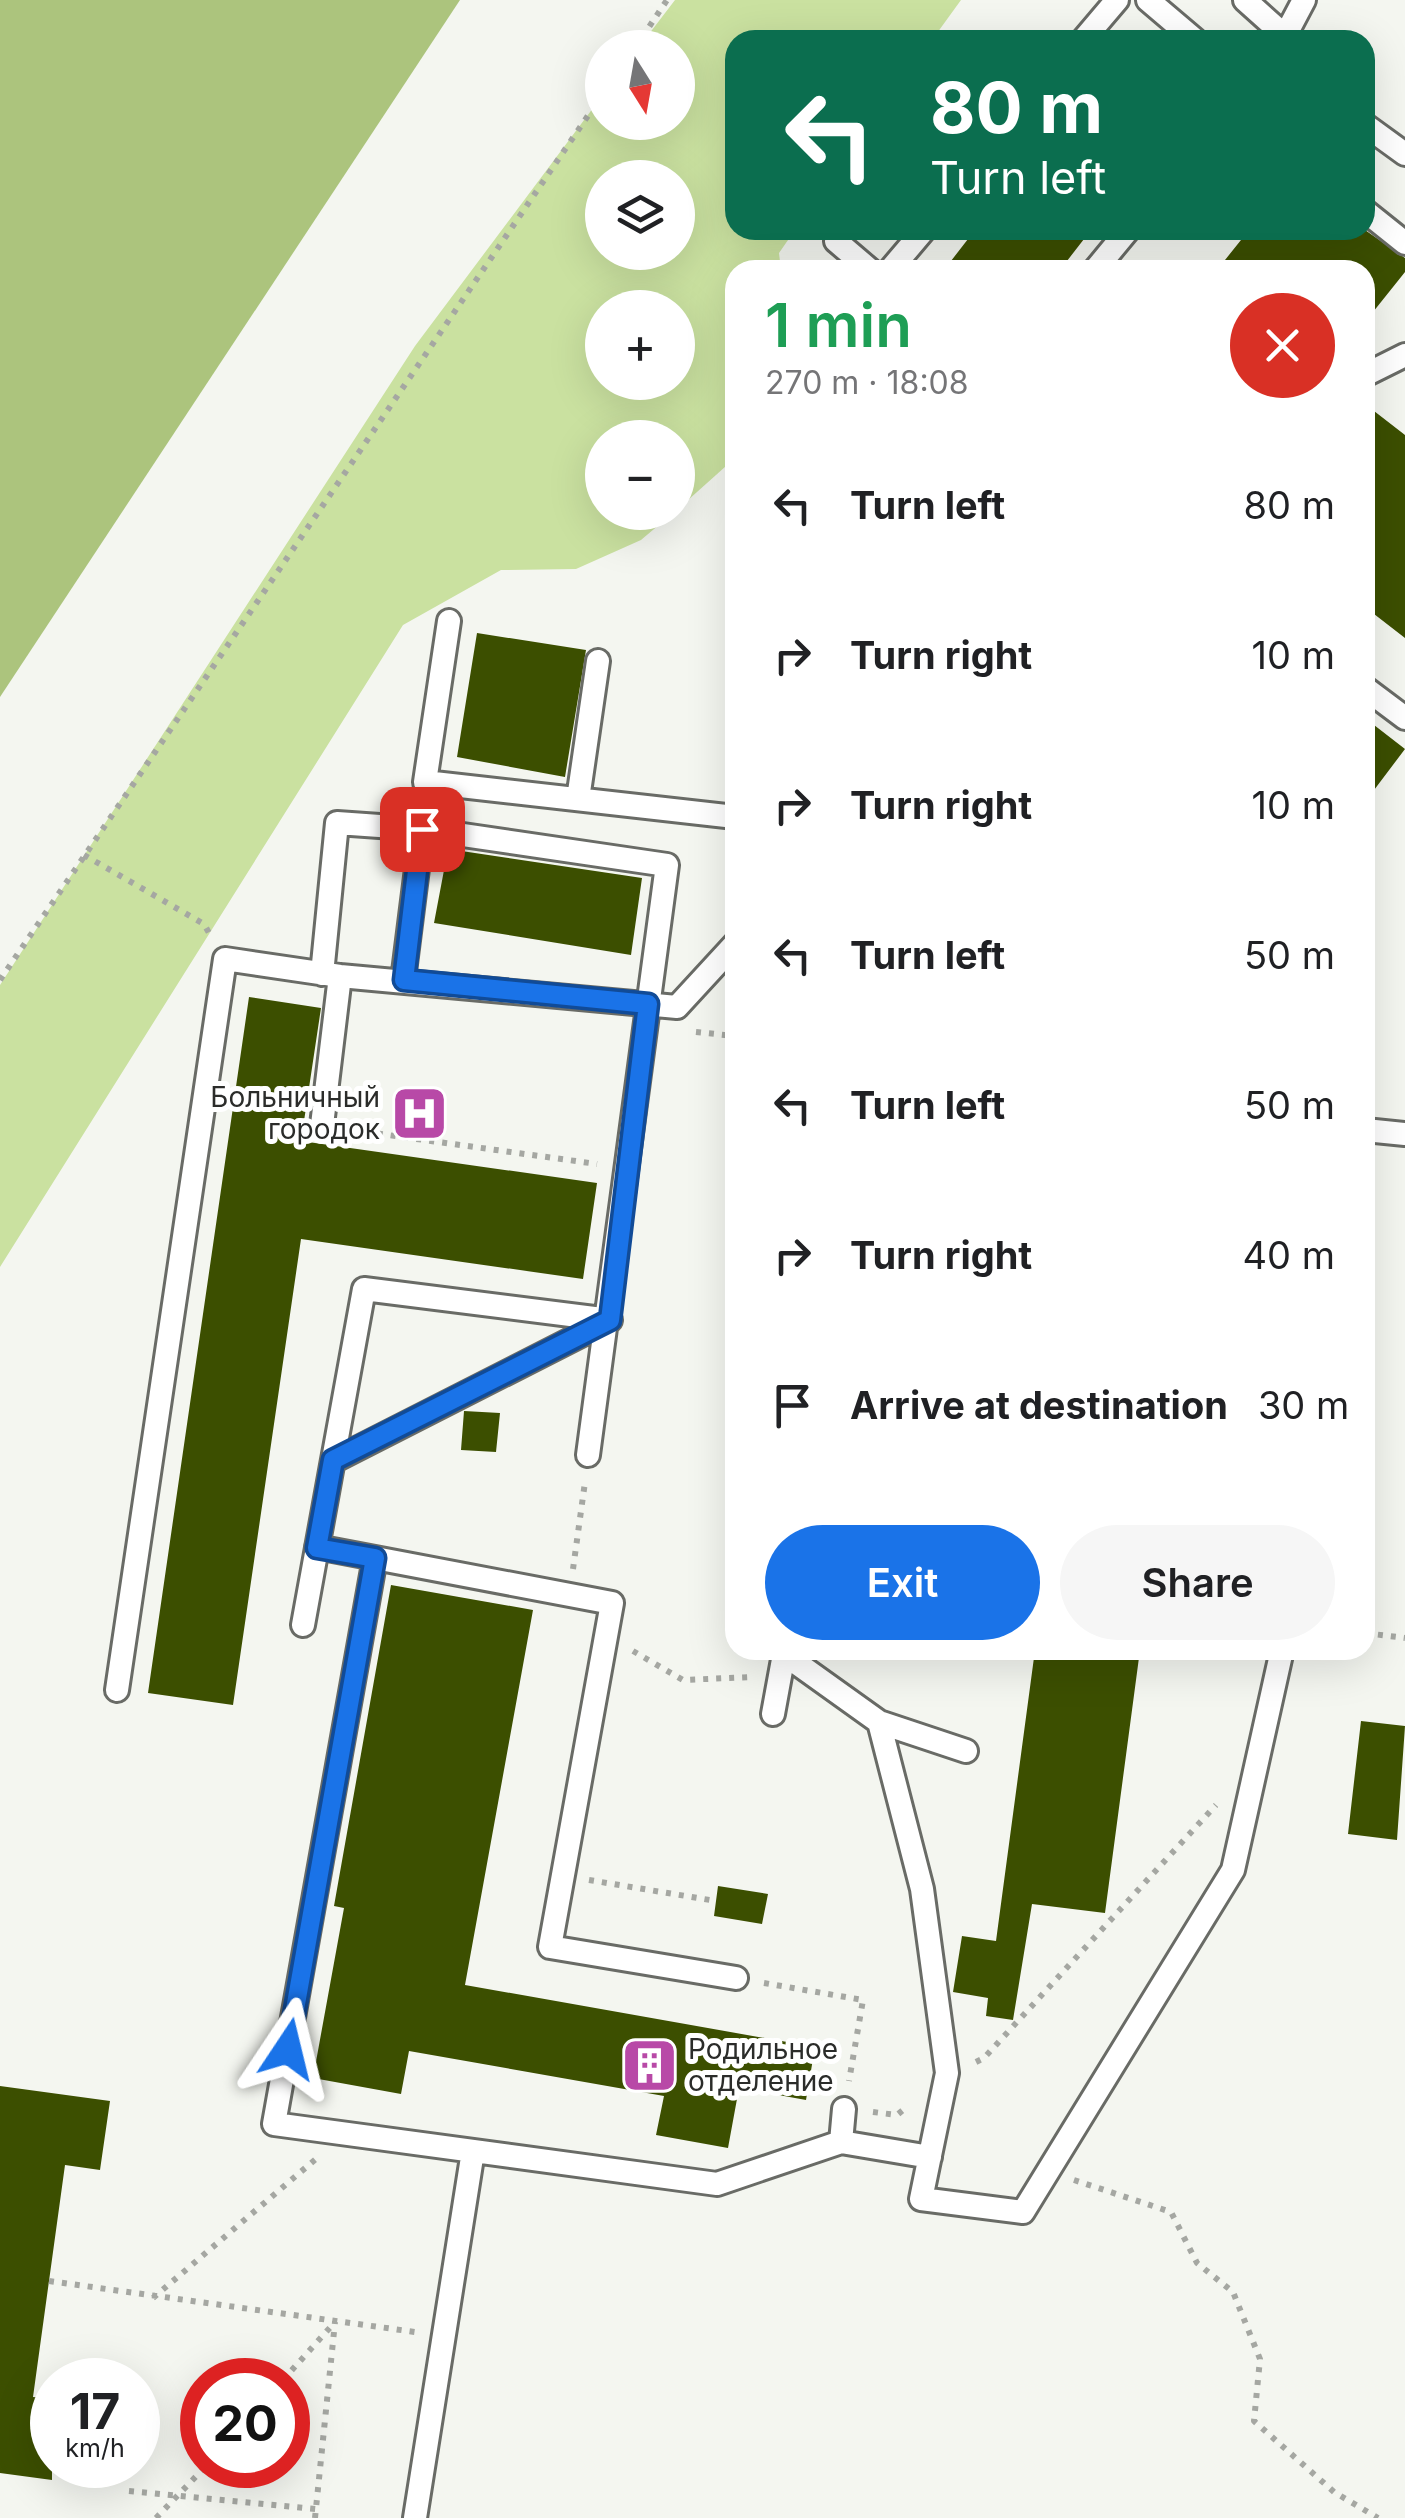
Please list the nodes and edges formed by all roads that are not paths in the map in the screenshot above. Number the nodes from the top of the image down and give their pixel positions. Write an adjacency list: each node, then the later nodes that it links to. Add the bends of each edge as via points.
1 (1117, 0): 5 (lane)
2 (1148, 0): 6 (lane)
3 (1245, 0): 7 (lane)
4 (1304, 0): 8 (lane)
5 (1092, 30)
6 (1183, 30)
7 (1276, 30)
8 (1288, 30)
9 (1375, 132): 10 (lane)
10 (1405, 154)
11 (1375, 219): 15 (lane)
12 (916, 240): 17 (lane)
13 (1120, 240): 18 (lane)
14 (836, 241): 16 (lane)
15 (1405, 244)
16 (858, 260)
17 (898, 260)
18 (1102, 260)
19 (1405, 355): 20 (lane)
20 (1375, 369)
21 (448, 621): 25 (lane, via 425,782)
22 (598, 661): 25 (lane)
23 (1375, 696): 24 (lane)
24 (1405, 718)
25 (578, 800): 26 (lane)
26 (725, 816)
27 (422, 829): 29 (lane, via 337,823); 30 (lane); 31 (lane, via 667,865)
28 (725, 955): 31 (lane, via 678,1007)
29 (331, 975): 30 (lane); 32 (lane); 43 (lane, via 225,959)
30 (404, 980): 31 (lane)
31 (648, 1004): 35 (lane)
32 (322, 1126)
33 (1375, 1131): 34 (lane)
34 (1405, 1134)
35 (610, 1320): 36 (lane); 37 (lane); 37 (lane, via 364,1289)
36 (588, 1455)
37 (333, 1460): 38 (lane)
38 (317, 1548): 39 (lane); 40 (lane)
39 (375, 1558): 47 (lane, via 612,1603 550,1946); 50 (lane, via 274,2124)
40 (303, 1624)
41 (783, 1660): 44 (lane); 45 (lane)
42 (1280, 1660): 51 (lane, via 1233,1870 1023,2212 921,2199)
43 (117, 1690)
44 (773, 1714)
45 (879, 1722): 46 (lane); 51 (lane, via 922,1889 947,2073)
46 (966, 1750)
47 (736, 1978)
48 (844, 2109): 49 (lane)
49 (841, 2142): 50 (lane, via 717,2184); 51 (lane)
50 (473, 2151): 52 (lane)
51 (930, 2157)
52 (415, 2518)

